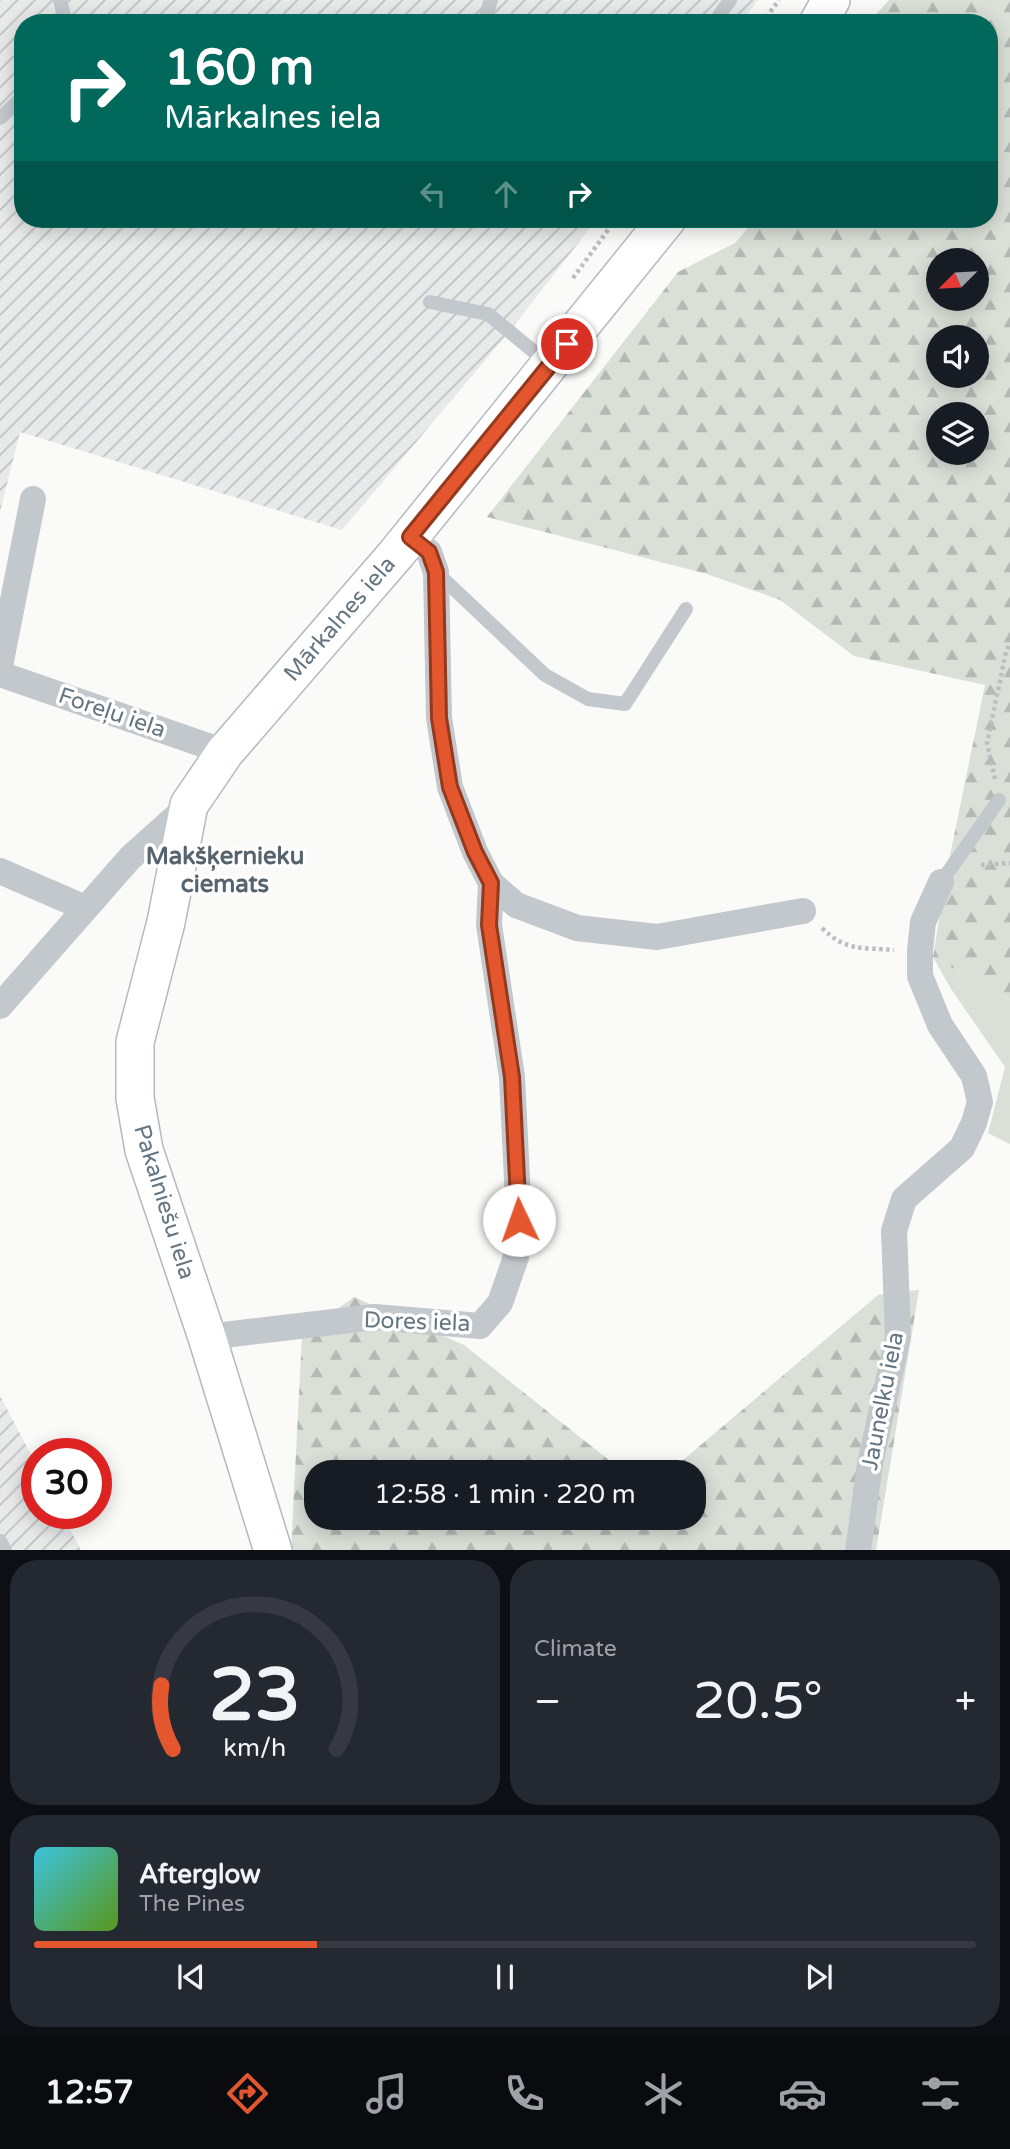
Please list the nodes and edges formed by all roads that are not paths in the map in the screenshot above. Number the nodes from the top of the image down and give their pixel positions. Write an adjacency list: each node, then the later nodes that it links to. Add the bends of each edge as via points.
1 (14, 105): 2 (lane)
2 (0, 118)
3 (660, 228): 5 (street, Mārkalnes iela)
4 (430, 302): 5 (lane, via 488,314)
5 (550, 365): 7 (street, Mārkalnes iela)
6 (33, 499): 10 (street)
7 (410, 537): 8 (street, via 429,552); 12 (street, Mārkalnes iela)
8 (436, 572): 9 (lane, via 545,675 588,699 625,704); 17 (street, via 439,718 450,787)
9 (686, 609)
10 (0, 666)
11 (0, 674): 12 (street, Foreļu iela)
12 (225, 752): 14 (street, Mārkalnes iela)
13 (999, 800): 16 (lane)
14 (190, 805): 18 (street, Mārkalnes iela, via 130,858); 21 (street, Pakalniešu iela, via 135,1042 135,1098 144,1150)
15 (0, 872): 18 (street)
16 (941, 882): 25 (street, Jaunelku iela, via 923,922 920,976 940,1025 974,1076 980,1102 961,1147 904,1199 894,1231 898,1338 870,1464)
17 (491, 883): 19 (street, via 516,905 577,928 657,937); 21 (street, Dores iela, via 489,925 512,1077 519,1220 516,1257 500,1303 480,1326 376,1317)
18 (85, 908): 20 (street, Mārkalnes iela)
19 (803, 911)
20 (0, 1006)
21 (207, 1337): 24 (street, Pakalniešu iela)
22 (0, 1541): 23 (lane)
23 (5, 1550)
24 (273, 1550)
25 (858, 1550)

